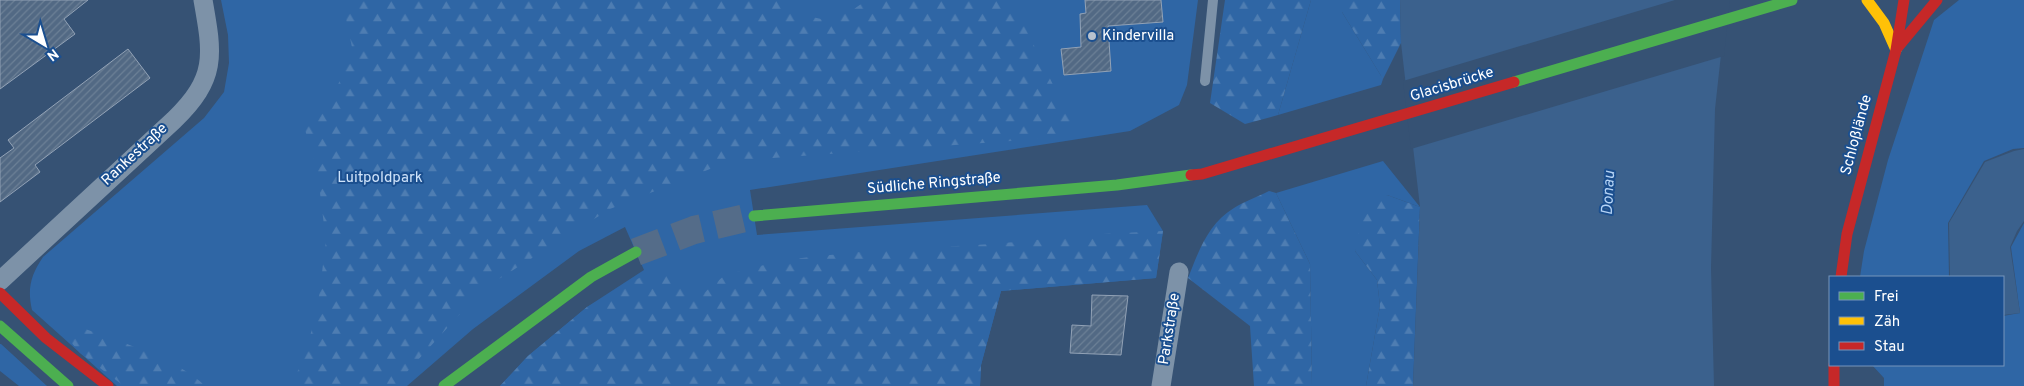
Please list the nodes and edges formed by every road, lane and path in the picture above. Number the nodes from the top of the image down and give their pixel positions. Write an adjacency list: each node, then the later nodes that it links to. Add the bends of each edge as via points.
1 (203, 0): 14 (street, Rankestraße, via 211,49 208,70 200,90 174,120)
2 (1213, 0): 8 (lane)
3 (1792, 0): 9 (main road, Glacisbrücke, via 1202,174)
4 (1868, 0): 7 (main road, via 1880,14)
5 (1904, 0): 7 (main road, Schloßlände)
6 (1937, 0): 7 (main road)
7 (1896, 50): 13 (main road, Schloßlände, via 1849,225)
8 (1205, 81)
9 (1116, 185): 10 (main road, Südliche Ringstraße)
10 (754, 216)
11 (636, 252): 16 (main road, via 591,277)
12 (1178, 272): 23 (street, Parkstraße)
13 (1841, 276)
14 (0, 281)
15 (0, 293): 21 (main road, via 46,338)
16 (527, 325): 19 (main road); 22 (main road)
17 (0, 326): 20 (main road)
18 (1834, 366): 24 (main road)
19 (480, 374)
20 (68, 386)
21 (108, 386)
22 (444, 386)
23 (1161, 386)
24 (1834, 386)

